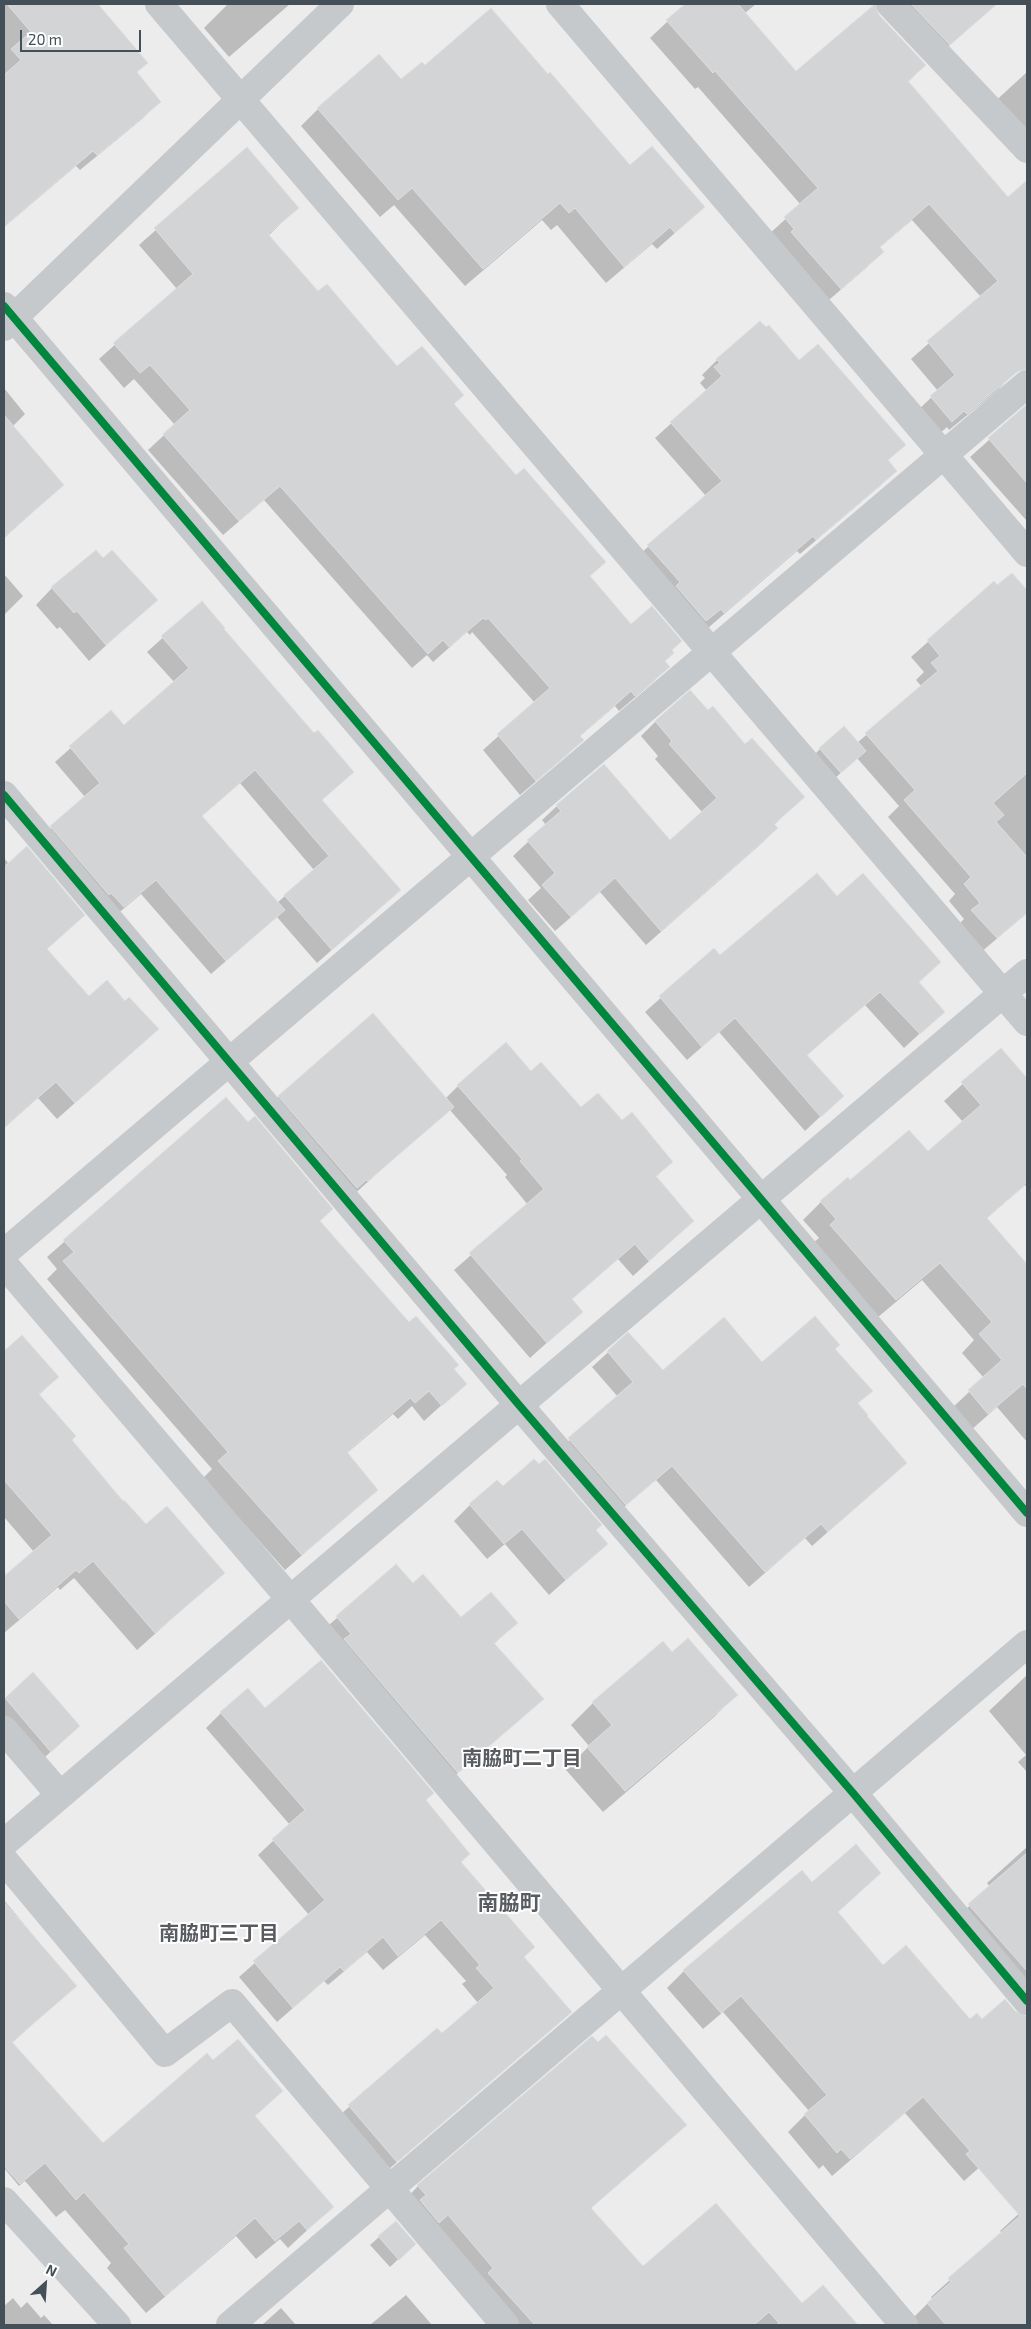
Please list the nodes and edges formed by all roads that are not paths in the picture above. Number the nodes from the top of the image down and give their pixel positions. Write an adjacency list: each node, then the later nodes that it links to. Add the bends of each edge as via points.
1 (159, 4): 5 (street)
2 (340, 4): 5 (street)
3 (560, 4): 9 (street)
4 (890, 4): 6 (street)
5 (241, 99): 7 (street); 11 (street)
6 (1027, 149)
7 (7, 317): 13 (street)
8 (1027, 384): 9 (street)
9 (945, 455): 10 (street); 11 (street)
10 (1027, 553)
11 (712, 652): 13 (street); 15 (street)
12 (4, 794): 17 (street)
13 (471, 855): 17 (street); 18 (street)
14 (1027, 973): 15 (street)
15 (1003, 993): 16 (street); 18 (street)
16 (1027, 1022)
17 (230, 1061): 19 (street); 21 (street)
18 (762, 1198): 21 (street); 22 (street)
19 (4, 1253)
20 (4, 1264): 23 (street)
21 (519, 1405): 23 (street); 26 (street)
22 (1027, 1513)
23 (291, 1600): 27 (street); 30 (street)
24 (1027, 1644): 26 (street)
25 (4, 1730): 27 (street)
26 (853, 1793): 30 (street); 31 (street)
27 (60, 1795): 28 (street)
28 (4, 1843)
29 (4, 1860): 32 (street, via 165,2053 232,2003)
30 (620, 1992): 32 (street); 37 (street)
31 (1027, 2001)
32 (389, 2189): 35 (street); 36 (street)
33 (4, 2201): 34 (street)
34 (117, 2325)
35 (230, 2325)
36 (505, 2325)
37 (904, 2325)

